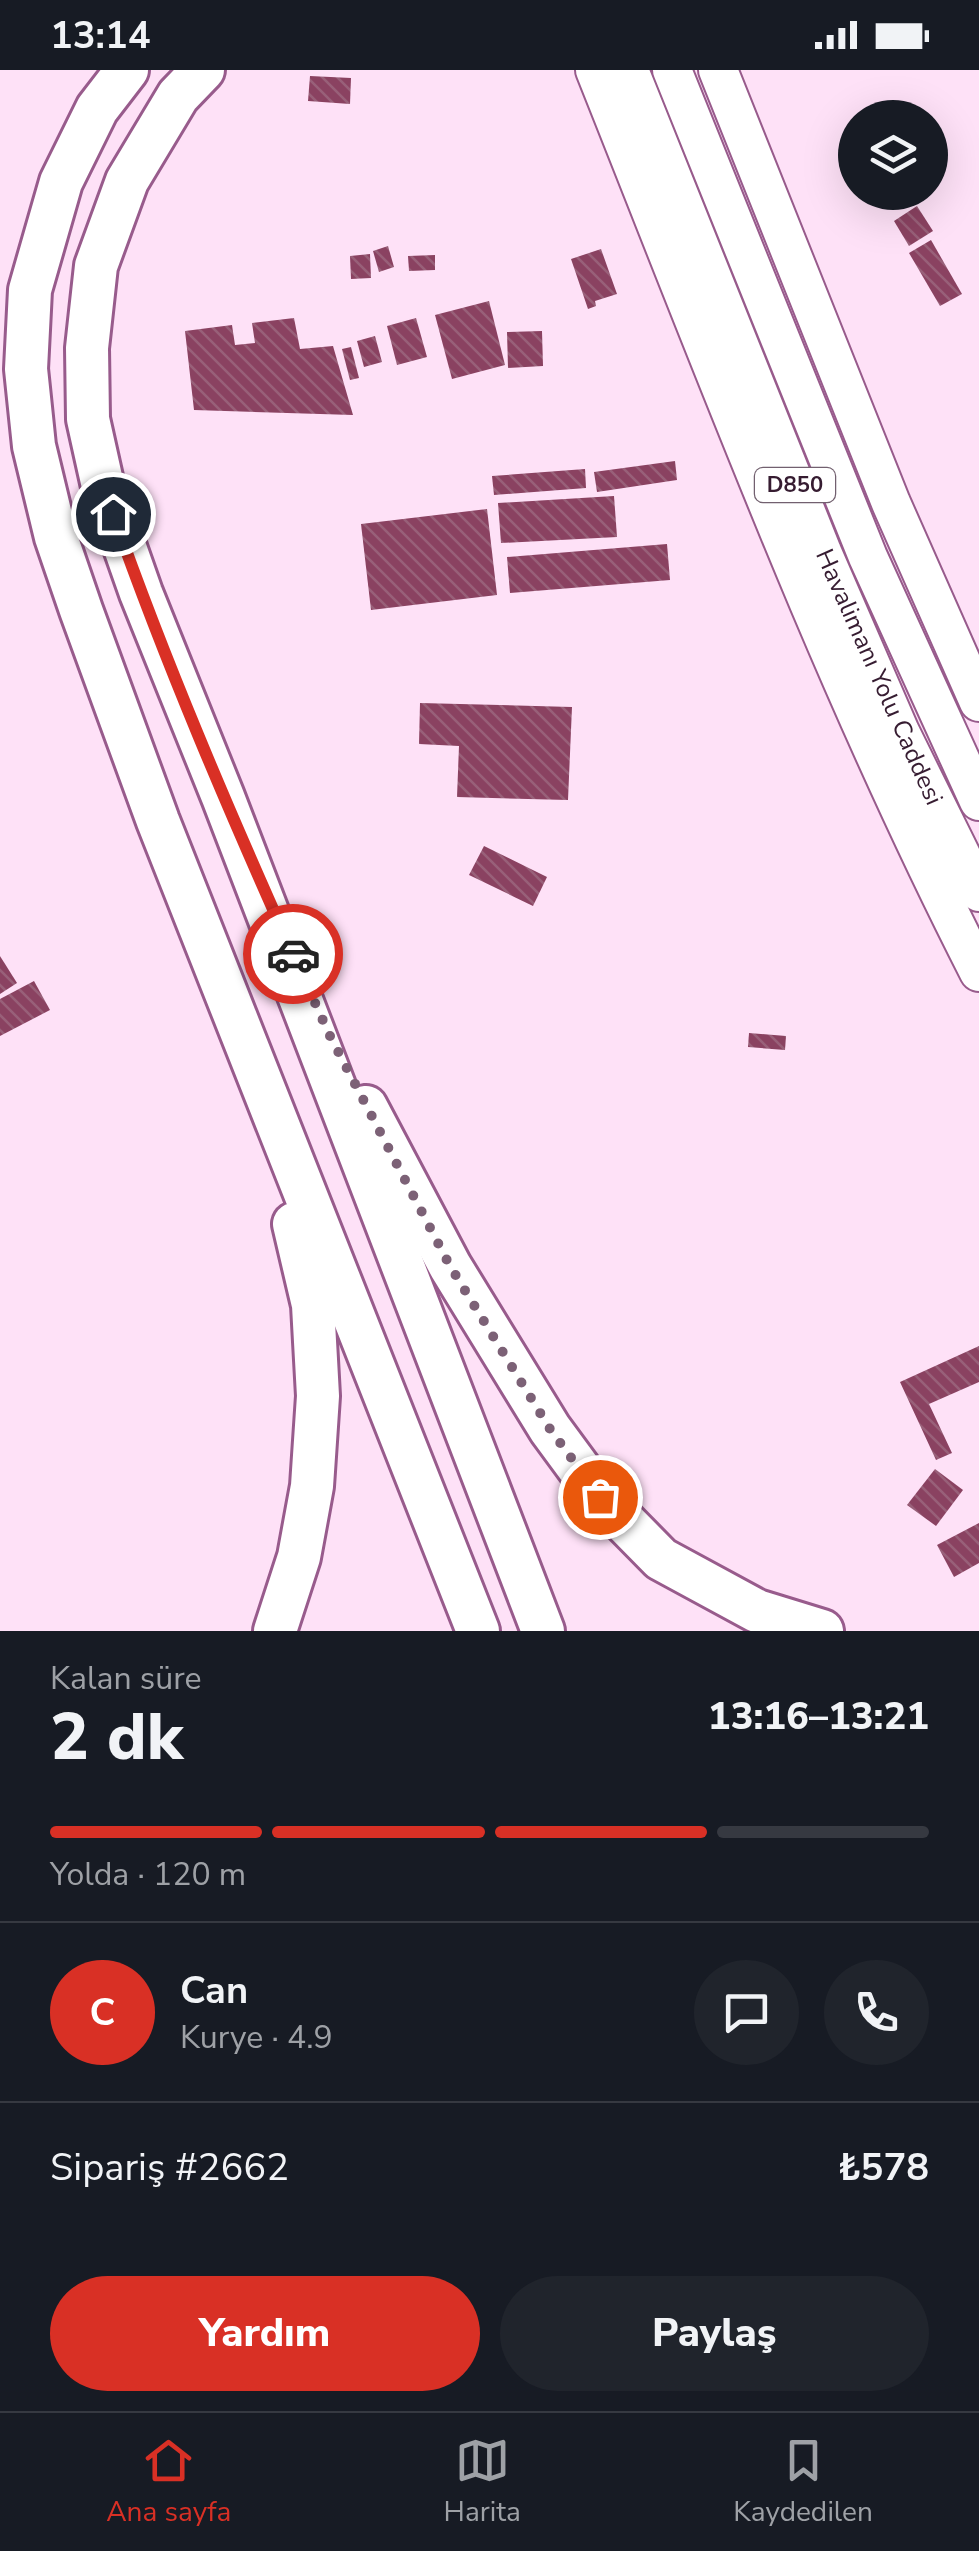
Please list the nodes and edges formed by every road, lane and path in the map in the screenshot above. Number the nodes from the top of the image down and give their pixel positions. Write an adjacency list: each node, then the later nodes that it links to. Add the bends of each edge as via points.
1 (127, 70): 10 (highway, via 98,109 61,182 30,290 26,368 34,446 56,537)
2 (203, 70): 8 (highway, via 178,96 127,181 96,266 88,419 141,593)
3 (595, 70): 12 (highway, via 814,616)
4 (630, 70): 11 (highway, Havalimanı Yolu Caddesi / D850, via 822,552)
5 (672, 70): 9 (highway, Havalimanı Yolu Caddesi / D850, via 868,558)
6 (718, 70): 7 (highway, via 891,504)
7 (979, 702)
8 (223, 796): 15 (highway); 16 (highway, via 339,1054 450,1266 550,1429 600,1497 661,1559 756,1610)
9 (979, 801)
10 (158, 820): 13 (highway, via 289,1201 314,1305 318,1396 312,1486); 14 (highway)
11 (979, 892)
12 (979, 972)
13 (275, 1631)
14 (478, 1631)
15 (543, 1631)
16 (822, 1631)

